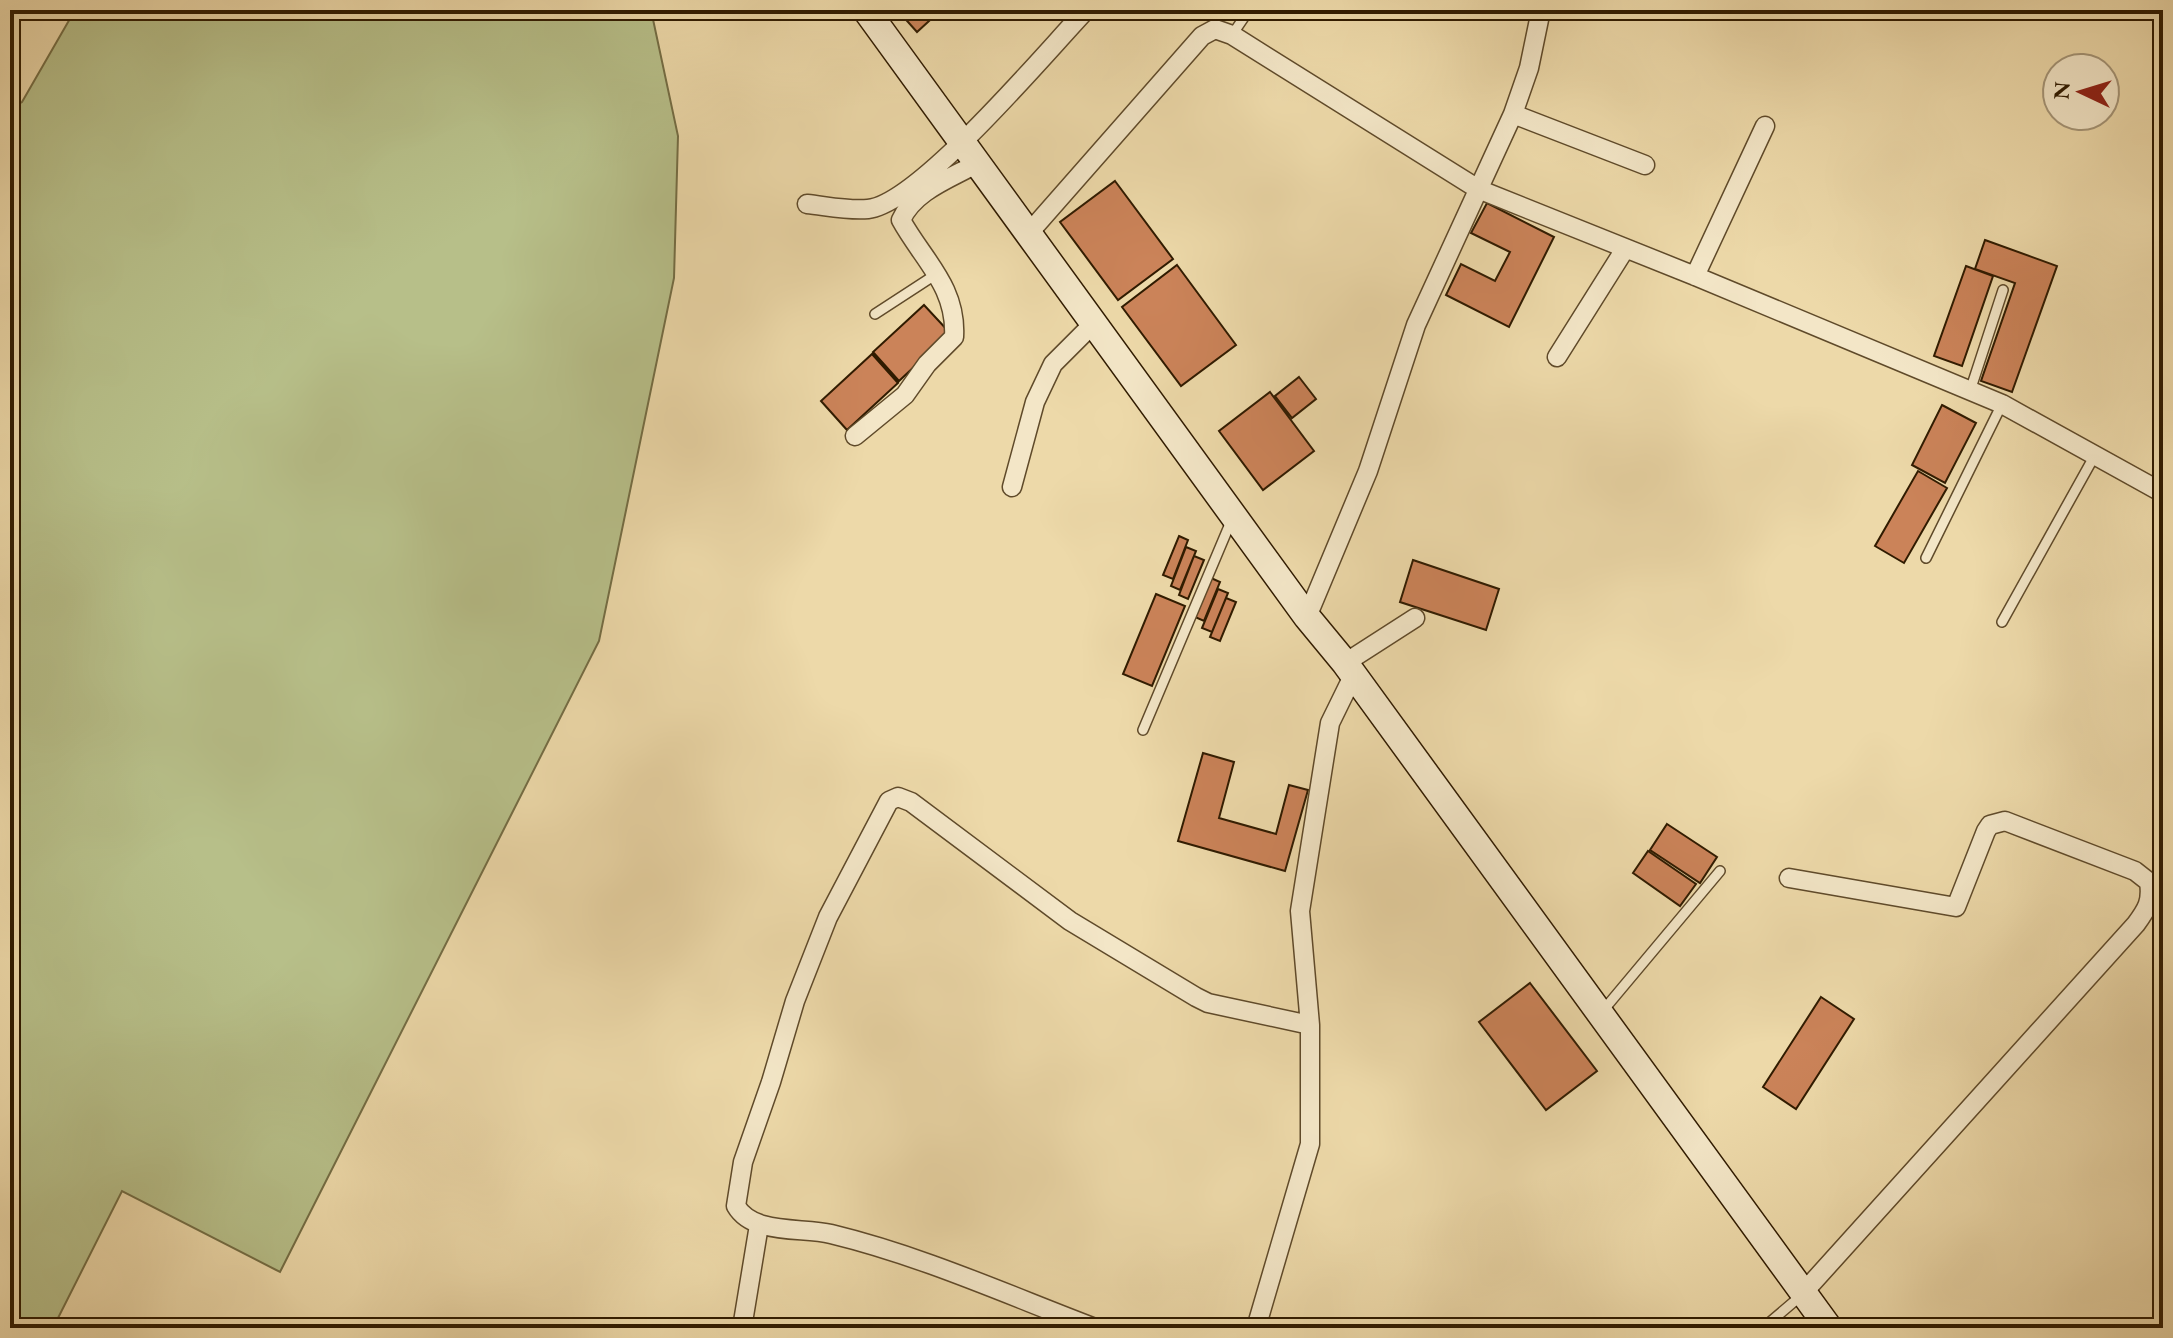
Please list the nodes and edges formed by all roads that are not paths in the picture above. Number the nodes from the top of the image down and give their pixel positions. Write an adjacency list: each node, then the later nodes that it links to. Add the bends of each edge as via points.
1 (866, 10): 8 (street)
2 (1086, 10): 8 (street)
3 (1249, 10): 5 (lane)
4 (1541, 10): 6 (street)
5 (1232, 35): 10 (street); 12 (street, via 1215,29 1202,36)
6 (1513, 114): 9 (street); 10 (street)
7 (1765, 126): 15 (street)
8 (969, 153): 11 (street, via 893,201 869,209); 12 (street); 14 (street, via 901,220)
9 (1645, 165)
10 (1478, 189): 13 (street); 28 (street, via 1416,325 1368,471)
11 (807, 204)
12 (1028, 234): 18 (street)
13 (1625, 249): 15 (street); 19 (street)
14 (938, 273): 17 (lane); 22 (street, via 949,298 954,337 905,395)
15 (1695, 276): 20 (street)
16 (2003, 290): 20 (lane)
17 (875, 314)
18 (1093, 324): 24 (street, via 1053,364 1035,402); 26 (street)
19 (1557, 357)
20 (1970, 391): 21 (street)
21 (2002, 404): 23 (street); 27 (lane)
22 (855, 436)
23 (2095, 455): 25 (street); 30 (lane)
24 (1012, 487)
25 (2163, 493)
26 (1234, 516): 28 (street); 32 (lane)
27 (1926, 558)
28 (1307, 617): 31 (street)
29 (1415, 618): 31 (street)
30 (2002, 622)
31 (1349, 670): 35 (street); 36 (street, via 1330,723 1300,911)
32 (1143, 730)
33 (1720, 871): 35 (lane)
34 (1789, 878): 38 (street, via 1956,907 1986,831 2005,821 2135,871 2149,882 2151,893 2149,907 2136,924)
35 (1600, 1014): 38 (street)
36 (1310, 1025): 37 (street, via 1196,997 1070,921 898,797 889,801 828,917 795,1001 738,1191 736,1206 742,1216); 41 (street, via 1310,1144)
37 (759, 1225): 39 (street); 40 (street, via 884,1247)
38 (1803, 1293): 42 (lane); 43 (street)
39 (742, 1328)
40 (1095, 1328)
41 (1256, 1328)
42 (1763, 1328)
43 (1829, 1328)

